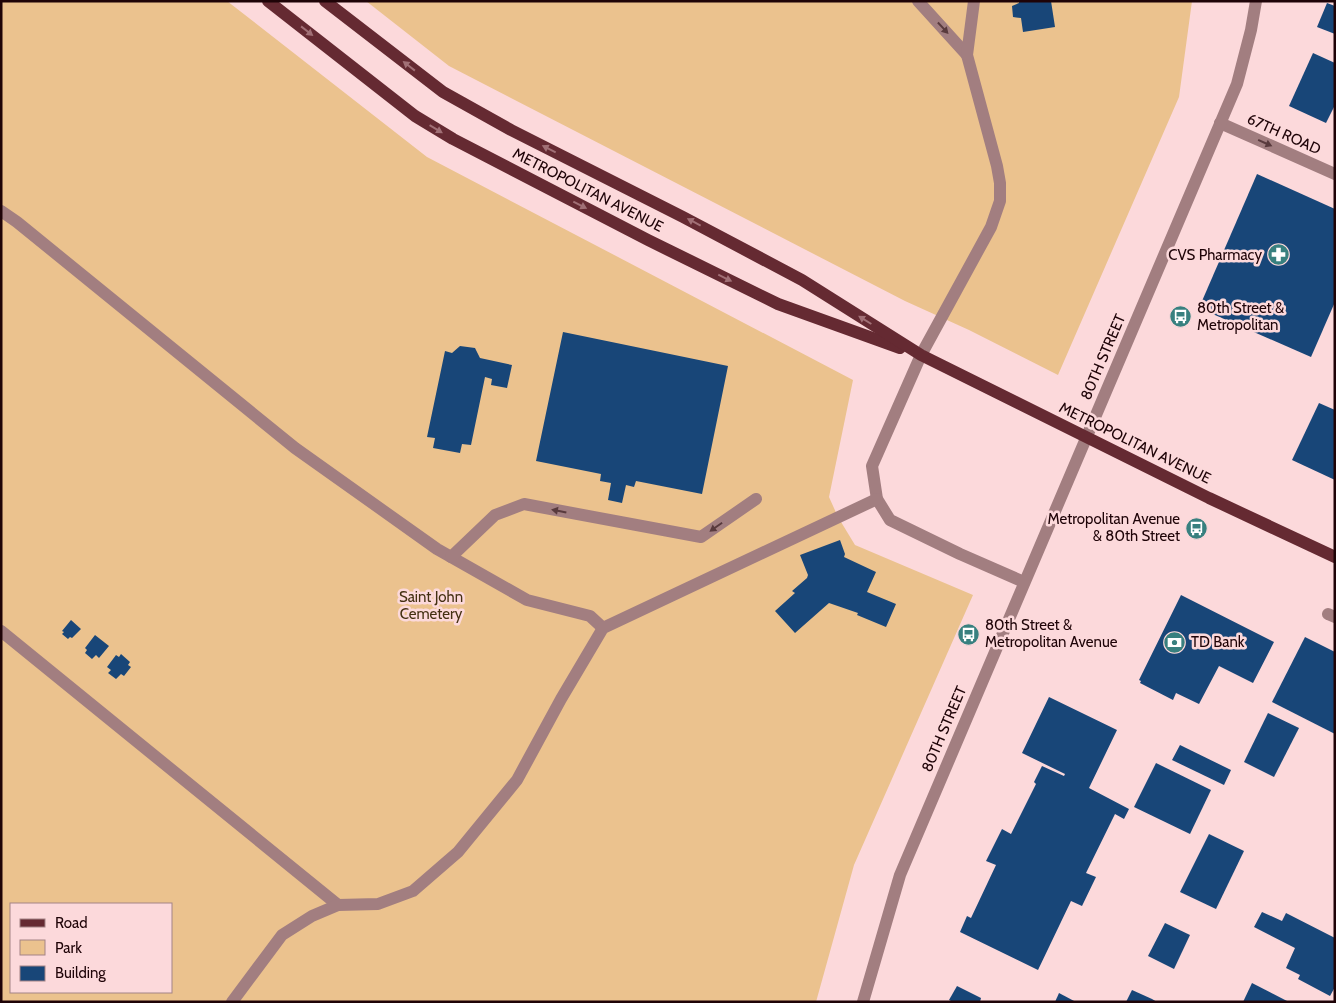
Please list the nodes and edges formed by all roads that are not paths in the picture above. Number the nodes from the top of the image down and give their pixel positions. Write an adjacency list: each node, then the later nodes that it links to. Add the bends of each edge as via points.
1 (268, 1): 10 (main road, METROPOLITAN AVENUE, one-way to 10, via 415,116 453,139 778,304)
2 (325, 1): 10 (main road, METROPOLITAN AVENUE, one-way to 2, via 802,280 443,92)
3 (918, 1): 6 (street, one-way to 6)
4 (974, 1): 6 (street)
5 (1256, 1): 7 (street, 80TH STREET, via 1237,84)
6 (968, 55): 10 (street, via 997,166 1000,201 991,227)
7 (1220, 123): 8 (street, 67TH ROAD, one-way to 8); 11 (street, 80TH STREET)
8 (1335, 174)
9 (1, 211): 14 (street, via 295,448)
10 (921, 355): 11 (main road, METROPOLITAN AVENUE); 13 (street, via 872,466)
11 (1086, 437): 15 (main road, METROPOLITAN AVENUE); 16 (street, 80TH STREET)
12 (756, 499): 14 (street, one-way to 14, via 701,537 524,504 495,515)
13 (878, 499): 16 (street, via 890,520); 17 (street)
14 (451, 557): 17 (street, via 527,600 590,616)
15 (1335, 557)
16 (1024, 582): 21 (street, 80TH STREET, via 900,875)
17 (603, 628): 19 (street, via 517,780 458,852 413,891 378,904)
18 (1, 631): 19 (street)
19 (338, 905): 20 (street, via 312,916 282,935)
20 (232, 1002)
21 (863, 1002)

